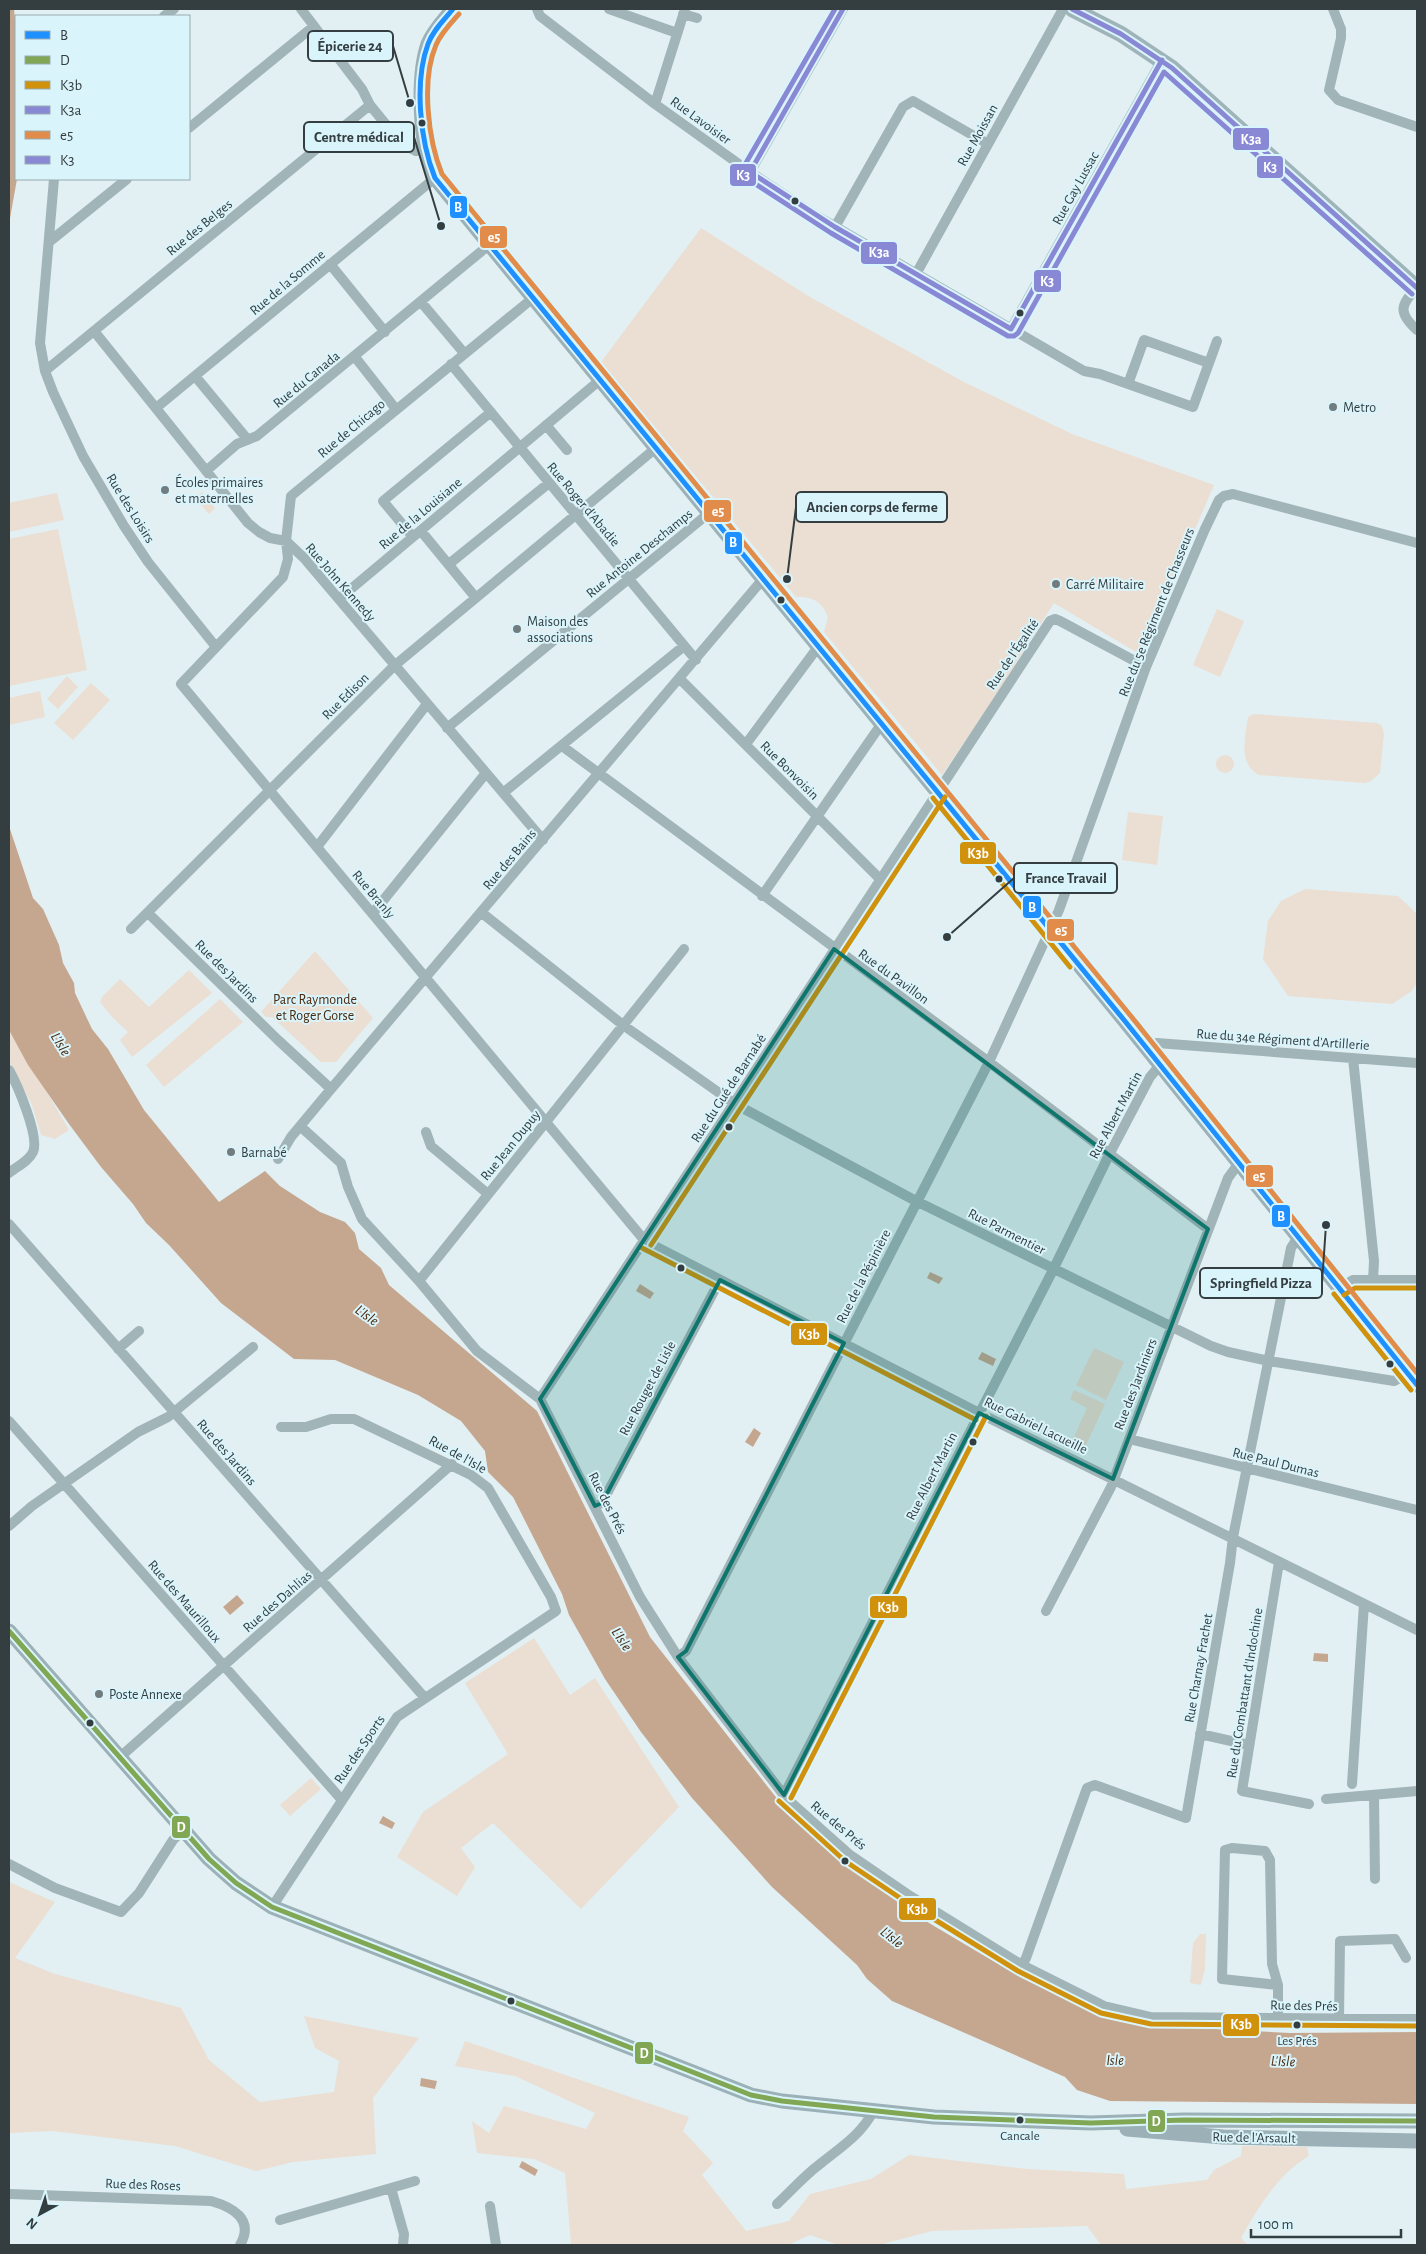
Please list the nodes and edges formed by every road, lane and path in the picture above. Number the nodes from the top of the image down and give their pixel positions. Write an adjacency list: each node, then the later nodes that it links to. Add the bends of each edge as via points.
1 (301, 9): 11 (street)
2 (453, 9): 19 (main road, via 429,42 423,68)
3 (537, 9): 14 (street, Rue Lavoisier, via 540,16)
4 (609, 9): 12 (street)
5 (843, 9): 20 (street)
6 (1063, 9): 18 (street, Rue Moissan)
7 (1072, 9): 13 (main road)
8 (1333, 9): 17 (street, via 1341,29 1329,90 1332,95 1338,100)
9 (684, 11): 10 (street); 12 (street)
10 (697, 18)
11 (314, 26): 15 (street, via 362,89); 16 (street)
12 (677, 33): 14 (street)
13 (1162, 60): 29 (main road); 32 (street, Rue Gay Lussac)
14 (655, 104): 20 (street, Rue Lavoisier)
15 (370, 105): 19 (street, via 408,149); 34 (street, Rue des Belges)
16 (190, 127)
17 (1417, 127)
18 (988, 144): 24 (street, via 913,101 903,107); 28 (street, Rue Moissan)
19 (424, 150): 21 (main road)
20 (750, 172): 24 (street, Rue Lavoisier)
21 (435, 178): 26 (main road); 27 (street, Rue de la Somme)
22 (54, 180): 25 (street, Rue des Loisirs)
23 (125, 180): 25 (street)
24 (835, 227): 28 (street, Rue Lavoisier)
25 (49, 242): 41 (street, Rue des Loisirs, via 40,343)
26 (489, 245): 30 (main road); 31 (street, Rue du Canada)
27 (330, 264): 35 (street); 42 (street, Rue de la Somme)
28 (916, 274): 32 (street, Rue Lavoisier)
29 (1417, 287): 33 (street, via 1403,304 1403,309 1408,322)
30 (533, 298): 37 (street, Rue de Chicago); 43 (main road)
31 (421, 302): 35 (street, Rue du Canada); 37 (street)
32 (1011, 329): 44 (street, Rue Lavoisier, via 1084,371)
33 (1417, 330)
34 (94, 331): 41 (street, Rue des Belges); 45 (street, Rue John Kennedy)
35 (385, 332): 38 (street, Rue du Canada)
36 (1217, 341): 39 (street)
37 (464, 353): 40 (street, Rue de Chicago)
38 (355, 357): 46 (street); 49 (street, Rue du Canada)
39 (1209, 363): 44 (street, Rue Lavoisier, via 1192,407); 44 (street, via 1144,340)
40 (452, 364): 46 (street, Rue de Chicago); 47 (street, Rue Roger d'Abadie)
41 (45, 371): 66 (street, Rue des Loisirs, via 83,456 124,526 148,562)
42 (195, 376): 45 (street, Rue de la Somme); 49 (street)
43 (600, 380): 48 (street, Rue de la Louisiane); 51 (main road)
44 (1128, 384)
45 (156, 408): 53 (street, Rue John Kennedy)
46 (395, 408): 58 (street, Rue de Chicago, via 291,496)
47 (491, 412): 50 (street, Rue Roger d'Abadie); 57 (street, via 383,501)
48 (546, 425): 50 (street, Rue de la Louisiane); 52 (street)
49 (248, 440): 53 (street, Rue du Canada, via 237,444)
50 (520, 447): 54 (street, Rue Roger d'Abadie); 57 (street, Rue de la Louisiane)
51 (656, 448): 55 (main road); 56 (street, Rue Edison)
52 (566, 450)
53 (206, 471): 58 (street, Rue John Kennedy, via 248,523 270,538)
54 (549, 483): 56 (street, Rue Roger d'Abadie); 60 (street)
55 (709, 513): 61 (street, Rue Antoine Deschamps); 62 (main road)
56 (576, 515): 61 (street, Rue Roger d'Abadie); 63 (street, Rue Edison)
57 (417, 534): 60 (street); 64 (street, Rue de la Louisiane)
58 (286, 541): 64 (street, Rue John Kennedy); 66 (street, Rue de Chicago, via 288,559 283,577)
59 (1417, 543): 70 (street, Rue du 5e Régiment de Chasseurs, via 1233,494 1224,496 1215,508)
60 (448, 564): 63 (street)
61 (629, 579): 65 (street, Rue Roger d'Abadie); 75 (street, Rue Antoine Deschamps)
62 (763, 579): 67 (main road); 68 (street, Rue des Bains)
63 (476, 598): 69 (street, Rue Edison)
64 (338, 600): 69 (street, Rue John Kennedy)
65 (684, 646): 68 (street, Rue Roger d'Abadie); 77 (street)
66 (216, 647): 72 (street, Rue de Chicago)
67 (818, 647): 74 (main road); 76 (street)
68 (696, 660): 71 (street, Rue des Bains)
69 (394, 666): 73 (street, Rue John Kennedy); 80 (street, Rue Edison)
70 (1146, 667): 82 (street, Rue de l'Égalité, via 1060,621 1050,621); 91 (street, Rue du 5e Régiment de Chasseurs)
71 (680, 679): 76 (street, Rue Bonvoisin); 79 (street, Rue des Bains)
72 (181, 684): 80 (street, Rue Branly)
73 (427, 704): 75 (street, Rue John Kennedy); 85 (street)
74 (882, 723): 82 (main road); 83 (street)
75 (447, 728): 78 (street, Rue John Kennedy)
76 (746, 744): 83 (street, Rue Bonvoisin)
77 (562, 746): 79 (street, Rue du Pavillon); 81 (street)
78 (486, 773): 81 (street, Rue John Kennedy); 89 (street)
79 (600, 774): 84 (street, Rue des Bains); 87 (street, Rue du Pavillon)
80 (271, 791): 85 (street, Rue Branly); 88 (street, Rue Edison)
81 (503, 793): 84 (street, Rue John Kennedy)
82 (938, 793): 86 (street, Rue du Gué de Barnabé); 91 (main road)
83 (817, 816): 86 (street, Rue Bonvoisin); 87 (street)
84 (543, 840): 90 (street, Rue des Bains)
85 (317, 847): 89 (street, Rue Branly)
86 (881, 880): 94 (street, Rue du Gué de Barnabé)
87 (762, 896): 94 (street, Rue du Pavillon)
88 (148, 913): 92 (street, Rue Edison); 103 (street, Rue des Jardins)
89 (372, 913): 95 (street, Rue Branly)
90 (482, 913): 95 (street, Rue des Bains); 96 (street, Rue Parmentier)
91 (1049, 928): 97 (main road); 99 (street, Rue de la Pépinière)
92 (132, 929)
93 (684, 949): 96 (street, Rue Jean Dupuy)
94 (834, 949): 99 (street, Rue du Pavillon); 104 (street, Rue du Gué de Barnabé)
95 (427, 978): 103 (street, Rue des Bains); 105 (street, Rue Branly)
96 (623, 1025): 104 (street, Rue Parmentier); 105 (street, Rue Jean Dupuy)
97 (1148, 1049): 98 (street, Rue du 34e Régiment d'Artillerie, via 1158,1043); 101 (main road)
98 (1353, 1058): 100 (street, Rue du 34e Régiment d'Artillerie); 121 (street, via 1374,1261)
99 (988, 1062): 108 (street, Rue du Pavillon); 113 (street, Rue de la Pépinière)
100 (1417, 1063)
101 (1160, 1065): 108 (street, Rue Albert Martin, via 1150,1077); 110 (main road)
102 (9, 1070): 111 (street, via 23,1103 34,1148 29,1157)
103 (331, 1089): 106 (street, Rue des Bains)
104 (735, 1104): 113 (street, Rue Parmentier); 117 (street, Rue du Gué de Barnabé)
105 (546, 1121): 112 (street, Rue Jean Dupuy); 117 (street, Rue Branly)
106 (300, 1126): 109 (street, Rue des Bains); 120 (street, Rue des Prés, via 341,1163 362,1219)
107 (426, 1132): 112 (street, via 430,1146)
108 (1109, 1155): 115 (street, Rue du Pavillon); 118 (street, Rue Albert Martin)
109 (278, 1158)
110 (1239, 1163): 115 (street, Rue des Jardiniers, via 1228,1178); 116 (main road)
111 (9, 1173)
112 (488, 1194): 120 (street, Rue Jean Dupuy)
113 (916, 1201): 118 (street, Rue Parmentier); 126 (street, Rue de la Pépinière)
114 (9, 1224): 128 (street, Rue des Jardins)
115 (1208, 1229): 124 (street, Rue des Jardiniers)
116 (1298, 1237): 123 (main road); 129 (street, Rue Charnay Frachet, via 1291,1248)
117 (644, 1241): 119 (street, Rue Gabriel Lacueille); 131 (street, Rue du Gué de Barnabé)
118 (1053, 1270): 124 (street, Rue Parmentier); 133 (street, Rue Albert Martin)
119 (720, 1280): 126 (street, Rue Gabriel Lacueille); 141 (street, Rue Rouget de Lisle, via 602,1503)
120 (419, 1281): 131 (street, Rue des Prés, via 477,1351)
121 (1373, 1281): 122 (street); 123 (street, via 1353,1281)
122 (1417, 1281)
123 (1340, 1289): 130 (main road)
124 (1172, 1328): 129 (street, Rue Parmentier, via 1228,1352); 136 (street, Rue des Jardiniers)
125 (139, 1331): 128 (street)
126 (844, 1343): 133 (street, Rue Gabriel Lacueille); 152 (street, Rue de la Pépinière, via 686,1651)
127 (253, 1347): 132 (street)
128 (118, 1349): 132 (street, Rue des Jardins)
129 (1269, 1361): 130 (street, Rue Parmentier, via 1394,1381); 138 (street, Rue Charnay Frachet)
130 (1413, 1379)
131 (540, 1399): 141 (street, Rue des Prés)
132 (174, 1412): 140 (street, via 138,1432); 146 (street, Rue des Jardins)
133 (979, 1413): 139 (street, Rue Gabriel Lacueille); 160 (street, Rue Albert Martin)
134 (9, 1421): 140 (street, Rue des Maurilloux)
135 (281, 1427): 137 (street, Rue de l'Isle, via 306,1427 332,1419 354,1419)
136 (1129, 1439): 138 (street, Rue Paul Dumas); 139 (street, Rue des Jardiniers)
137 (452, 1464): 146 (street, Rue des Dahlias); 148 (street, Rue de l'Isle, via 488,1488)
138 (1248, 1469): 142 (street, Rue Paul Dumas); 144 (street, Rue Charnay Frachet)
139 (1113, 1479): 144 (street, Rue Gabriel Lacueille); 149 (street, Rue des Jardiniers)
140 (63, 1483): 143 (street); 153 (street, Rue des Maurilloux)
141 (595, 1506): 152 (street, Rue des Prés, via 640,1597)
142 (1417, 1510)
143 (9, 1526)
144 (1233, 1539): 145 (street, Rue Gabriel Lacueille); 155 (street, Rue Charnay Frachet)
145 (1280, 1562): 147 (street, Rue Gabriel Lacueille); 156 (street, Rue du Combattant d'Indochine)
146 (321, 1580): 153 (street, Rue des Dahlias); 154 (street, Rue des Jardins)
147 (1364, 1604): 150 (street, Rue Gabriel Lacueille); 158 (street)
148 (556, 1610): 154 (street, Rue des Sports)
149 (1046, 1611)
150 (1417, 1630)
151 (9, 1631): 157 (main road)
152 (678, 1657): 160 (street, Rue des Prés)
153 (224, 1666): 157 (street, Rue des Dahlias); 163 (street, Rue des Maurilloux)
154 (425, 1698): 163 (street, Rue des Sports, via 397,1717)
155 (1200, 1734): 156 (street); 170 (street, Rue Charnay Frachet, via 1186,1818 1095,1785 1087,1788)
156 (1249, 1745): 164 (street, Rue du Combattant d'Indochine, via 1242,1791)
157 (120, 1757): 165 (main road)
158 (1352, 1784)
159 (1417, 1792): 161 (street)
160 (784, 1795): 170 (street, Rue des Prés, via 850,1855)
161 (1374, 1795): 162 (street); 167 (street)
162 (1326, 1799)
163 (341, 1800): 168 (street, Rue des Sports)
164 (1309, 1804)
165 (183, 1830): 166 (street, via 173,1840 140,1893 121,1912 54,1888); 168 (main road, via 236,1883)
166 (9, 1864)
167 (1375, 1879)
168 (272, 1907): 175 (main road, via 751,2095)
169 (1406, 1958): 173 (street, via 1395,1939 1340,1941)
170 (1022, 1965): 172 (street, Rue des Prés, via 1104,2006 1151,2017)
171 (1278, 1984): 171 (street, via 1272,1964 1270,1860 1265,1851 1226,1850 1222,1980); 172 (street)
172 (1278, 2018): 173 (street, Rue des Prés)
173 (1339, 2019): 174 (street, Rue des Prés)
174 (1417, 2019)
175 (874, 2110): 179 (main road, via 934,2117); 186 (street, via 843,2148 819,2165)
176 (1194, 2120): 177 (main road); 179 (main road); 180 (main road, via 1196,2129)
177 (1213, 2120): 178 (main road); 181 (main road, via 1214,2127)
178 (1417, 2120)
179 (1091, 2123): 180 (main road, Rue de l'Arsault)
180 (1208, 2136): 181 (main road, Rue de l'Arsault)
181 (1223, 2137): 182 (main road, Rue de l'Arsault)
182 (1417, 2142)
183 (415, 2182): 184 (street)
184 (391, 2188): 188 (street); 190 (street, via 404,2234)
185 (9, 2194): 189 (street, Rue des Roses, via 211,2201 231,2208 242,2218 244,2233)
186 (777, 2204)
187 (490, 2206): 191 (street)
188 (280, 2220)
189 (240, 2245)
190 (403, 2245)
191 (496, 2245)

